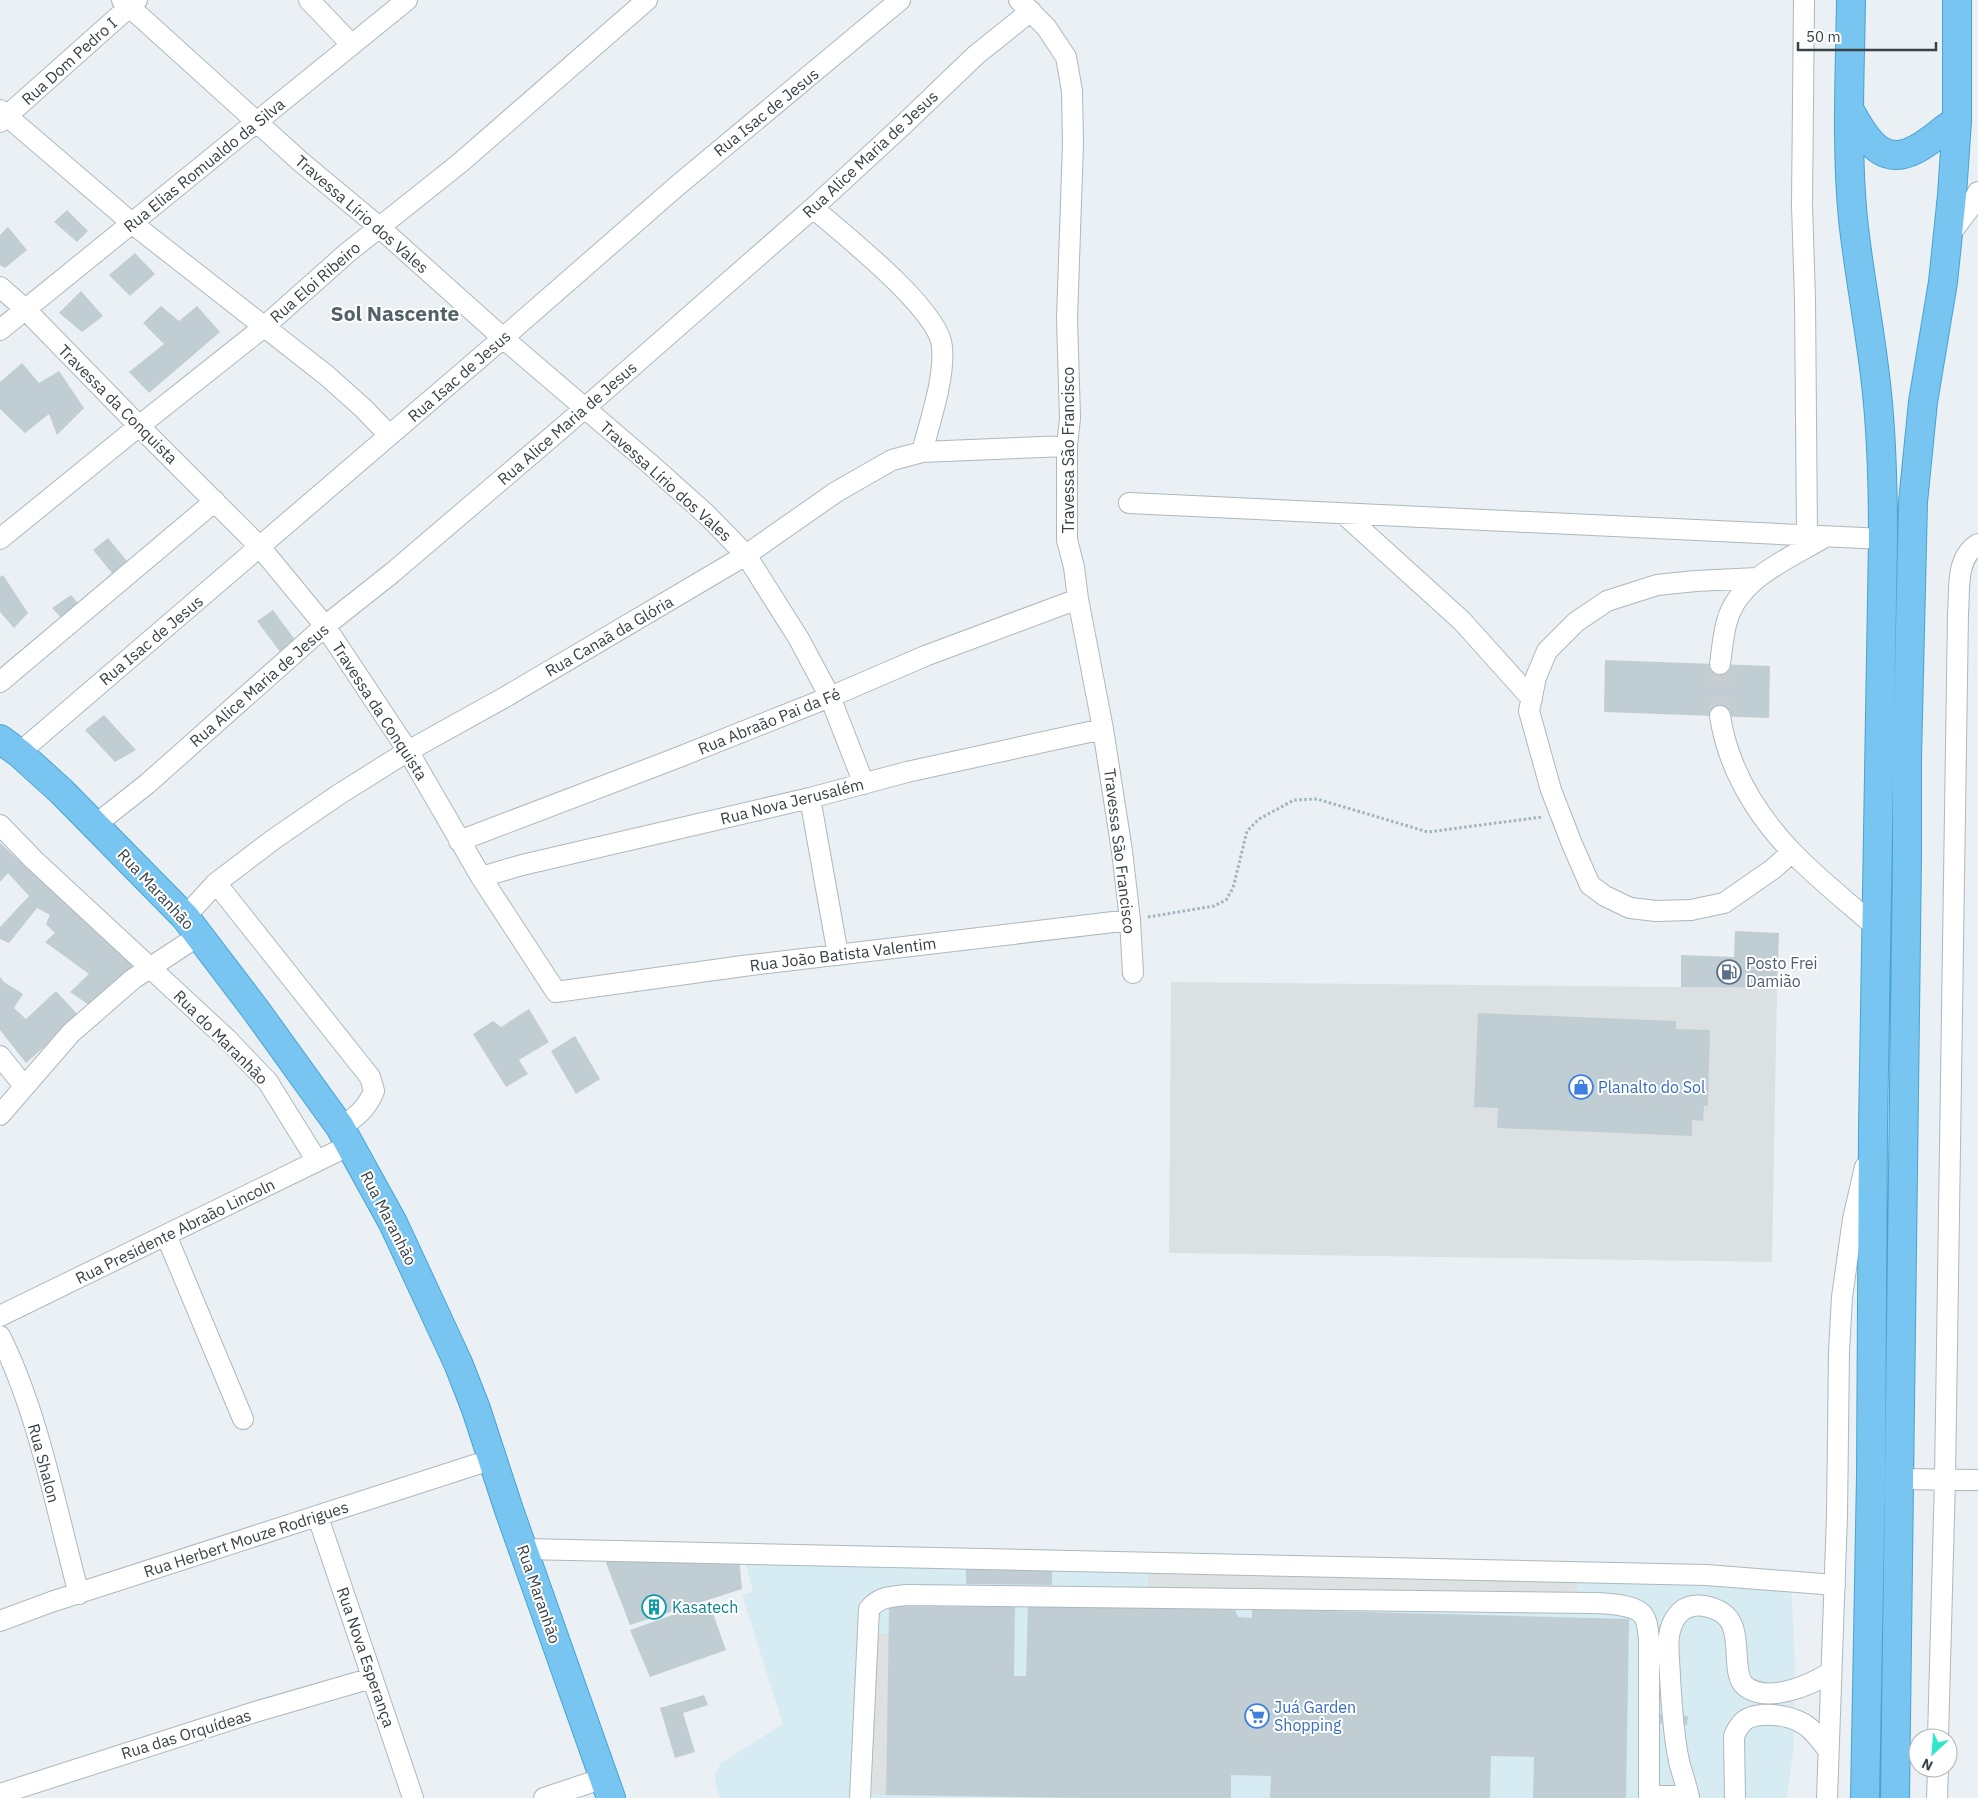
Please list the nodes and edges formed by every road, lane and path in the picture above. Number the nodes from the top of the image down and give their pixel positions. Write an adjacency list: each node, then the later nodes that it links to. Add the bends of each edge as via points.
1 (309, 0): 10 (street)
2 (407, 0): 10 (street, Rua Elias Romualdo da Silva)
3 (647, 0): 18 (street, Rua Eloi Ribeiro, via 467,156)
4 (900, 0): 24 (street, Rua Isac de Jesus, via 684,180)
5 (1804, 0): 33 (street, via 1802,168)
6 (1851, 0): 11 (highway)
7 (1957, 0): 13 (highway)
8 (130, 2): 12 (street, Rua Dom Pedro I); 14 (street, Travessa Lírio dos Vales)
9 (1025, 6): 16 (street, Rua Alice Maria de Jesus, via 904,125); 28 (street, Travessa São Francisco, via 1046,27 1066,57 1072,91 1067,319 1070,418)
10 (352, 45): 14 (street, Rua Elias Romualdo da Silva)
11 (1849, 109): 13 (highway, via 1870,143 1881,152 1890,154 1908,152); 35 (highway, via 1854,220 1882,453)
12 (2, 116): 17 (street)
13 (1957, 121): 19 (highway)
14 (257, 122): 17 (street, Rua Elias Romualdo da Silva); 18 (street, Travessa Lírio dos Vales)
15 (1978, 192): 19 (street)
16 (813, 208): 25 (street, Rua Alice Maria de Jesus); 29 (street, via 882,268 934,324 942,344 942,367)
17 (132, 224): 21 (street, Rua Elias Romualdo da Silva); 22 (street)
18 (379, 227): 22 (street, Rua Eloi Ribeiro); 24 (street, Travessa Lírio dos Vales)
19 (1948, 237): 77 (highway, via 1923,402 1914,502 1907,759)
20 (0, 287): 21 (street, Travessa da Conquista)
21 (25, 309): 23 (street, Rua Elias Romualdo da Silva); 26 (street, Travessa da Conquista)
22 (265, 326): 26 (street, Rua Eloi Ribeiro); 27 (street, via 326,375)
23 (0, 330)
24 (503, 338): 25 (street, Travessa Lírio dos Vales); 27 (street, Rua Isac de Jesus)
25 (584, 407): 38 (street, Travessa Lírio dos Vales, via 707,515); 41 (street, Rua Alice Maria de Jesus, via 392,573)
26 (139, 426): 30 (street, Travessa da Conquista); 34 (street, Rua Eloi Ribeiro)
27 (389, 435): 37 (street, Rua Isac de Jesus)
28 (1067, 446): 29 (street, Rua Canaã da Glória); 40 (street, Travessa São Francisco, via 1067,540)
29 (922, 452): 38 (street, Rua Canaã da Glória, via 892,460 859,478)
30 (215, 501): 37 (street, Travessa da Conquista); 43 (street)
31 (1129, 503): 32 (street)
32 (1344, 514): 33 (street); 45 (street, via 1462,622)
33 (1816, 537): 35 (street); 39 (street)
34 (0, 539)
35 (1884, 539): 61 (highway)
36 (1978, 544): 78 (street, via 1967,553 1961,568 1958,613)
37 (260, 547): 41 (street, Travessa da Conquista); 48 (street, Rua Isac de Jesus)
38 (746, 555): 44 (street, Travessa Lírio dos Vales, via 799,639); 49 (street, Rua Canaã da Glória)
39 (1757, 578): 42 (street, via 1738,598 1727,620); 45 (street, via 1657,585 1607,601 1576,622 1547,651)
40 (1078, 600): 44 (street, Rua Abraão Pai da Fé, via 925,656); 47 (street, Travessa São Francisco)
41 (325, 626): 49 (street, Travessa da Conquista); 54 (street, Rua Alice Maria de Jesus, via 147,784)
42 (1720, 664)
43 (0, 682)
44 (830, 697): 50 (street, Travessa Lírio dos Vales); 55 (street, Rua Abraão Pai da Fé)
45 (1532, 699): 52 (street, via 1529,711)
46 (1720, 716): 56 (street, via 1736,771 1756,807)
47 (1103, 730): 50 (street, Rua Nova Jerusalém); 59 (street, Travessa São Francisco)
48 (9, 746): 54 (highway, Rua Maranhão)
49 (408, 751): 55 (street, Travessa da Conquista); 58 (street, Rua Canaã da Glória, via 274,839)
50 (864, 784): 51 (street, Rua Nova Jerusalém)
51 (810, 798): 57 (street, Rua Nova Jerusalém); 62 (street)
52 (1560, 815): 56 (street, via 1590,885 1630,908 1691,910 1724,902); 59 (path, via 1428,832 1317,799 1294,800 1259,819 1247,831 1233,888 1226,900 1214,906)
53 (0, 825): 63 (street)
54 (95, 825): 60 (highway, Rua Maranhão)
55 (459, 841): 57 (street, Travessa da Conquista)
56 (1792, 852): 61 (street)
57 (481, 876): 65 (street, Travessa da Conquista)
58 (216, 883): 60 (street, Rua Canaã da Glória); 70 (street, via 370,1077 374,1091)
59 (1130, 920): 62 (street, Rua João Batista Valentim); 64 (street, Travessa São Francisco)
60 (192, 926): 63 (street, Rua Canaã da Glória); 70 (highway, Rua Maranhão)
61 (1878, 929): 69 (highway)
62 (838, 955): 65 (street, Rua João Batista Valentim)
63 (150, 968): 67 (street, Rua Canaã da Glória, via 72,1032); 71 (street, Rua do Maranhão, via 268,1082)
64 (1133, 973)
65 (556, 992)
66 (0, 1056): 67 (street)
67 (24, 1086): 68 (street, Rua Canaã da Glória)
68 (0, 1115)
69 (1873, 1128): 82 (street, via 1853,1219 1842,1296 1838,1351); 99 (highway)
70 (345, 1136): 71 (street, Rua Presidente Abraão Lincoln); 76 (highway, Rua Maranhão, via 434,1307)
71 (317, 1161): 72 (street, Rua Presidente Abraão Lincoln)
72 (166, 1235): 73 (street, Rua Presidente Abraão Lincoln); 75 (street)
73 (0, 1316)
74 (0, 1336): 83 (street, Rua Shalon, via 12,1359 30,1411)
75 (243, 1419)
76 (493, 1459): 80 (street, Rua Herbert Mouze Rodrigues); 81 (highway, Rua Maranhão)
77 (1898, 1479): 78 (street); 100 (highway)
78 (1945, 1479): 79 (street); 87 (street)
79 (1978, 1480)
80 (318, 1517): 83 (street, Rua Herbert Mouze Rodrigues); 86 (street, Rua Nova Esperança)
81 (524, 1549): 82 (street, via 1706,1575); 90 (highway, Rua Maranhão)
82 (1835, 1585): 85 (street)
83 (79, 1594): 84 (street, Rua Herbert Mouze Rodrigues)
84 (0, 1621)
85 (1831, 1672): 88 (street); 93 (street, via 1800,1688 1768,1693 1754,1690 1745,1686 1740,1678 1735,1633 1730,1621 1714,1609 1694,1605 1684,1608 1676,1616 1668,1646 1674,1728)
86 (372, 1678): 91 (street, Rua das Orquídeas); 94 (street, Rua Nova Esperança)
87 (1938, 1728)
88 (1828, 1750): 97 (street, via 1800,1722 1783,1717 1749,1718 1738,1727 1734,1736); 98 (street)
89 (1938, 1778): 101 (street)
90 (607, 1788): 95 (street)
91 (0, 1794)
92 (1649, 1797): 93 (street); 96 (street, via 1649,1641 1647,1623 1635,1608 1600,1603 907,1595 882,1598 869,1609)
93 (1689, 1797)
94 (412, 1798)
95 (544, 1798)
96 (860, 1798)
97 (1735, 1798)
98 (1827, 1798)
99 (1865, 1798)
100 (1895, 1798)
101 (1937, 1798)

